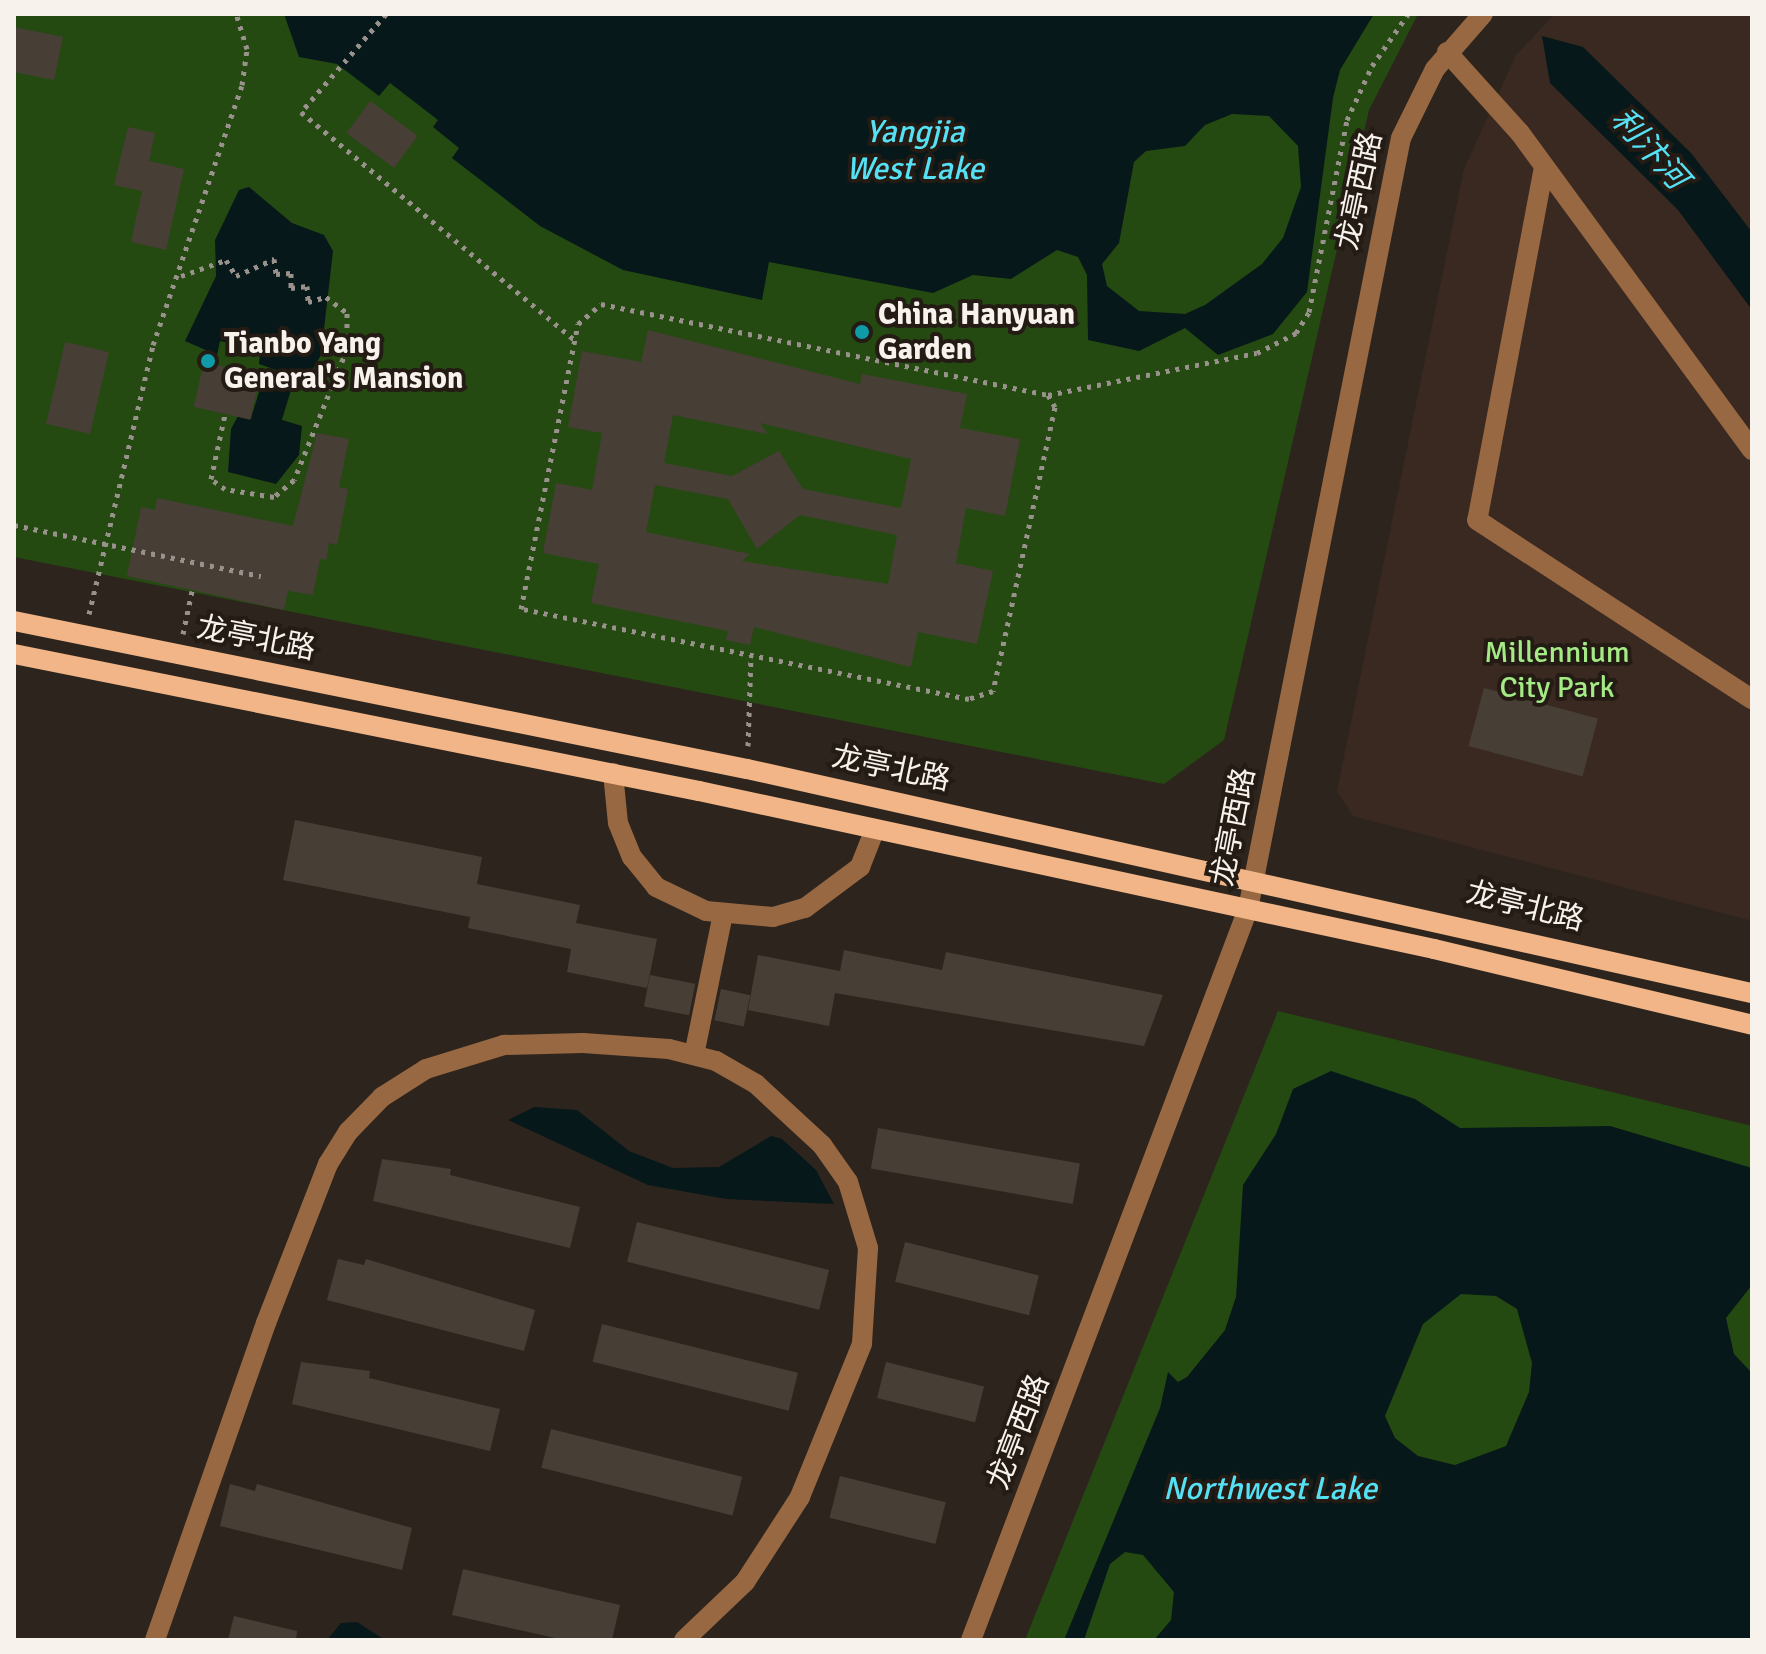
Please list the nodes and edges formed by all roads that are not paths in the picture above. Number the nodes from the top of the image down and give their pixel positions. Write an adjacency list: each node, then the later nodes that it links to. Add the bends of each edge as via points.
1 (1483, 14): 2 (street, 龙亭西路)
2 (1447, 52): 3 (street); 10 (street, 龙亭西路, via 1401,138)
3 (1544, 167): 4 (street); 7 (street, via 1477,520)
4 (1752, 450)
5 (14, 621): 10 (main road, 龙亭北路, via 747,769)
6 (14, 654): 8 (main road, 龙亭北路)
7 (1752, 699)
8 (613, 773): 9 (main road, 龙亭北路); 12 (street, via 618,823 632,857 673,899)
9 (875, 829): 11 (main road, 龙亭北路); 12 (street, via 860,867 832,895 773,917)
10 (1255, 879): 11 (street, 龙亭西路); 13 (main road, 龙亭北路)
11 (1248, 909): 14 (main road, 龙亭北路); 18 (street, 龙亭西路)
12 (723, 914): 15 (street)
13 (1752, 993)
14 (1752, 1025)
15 (694, 1055): 16 (street, via 632,1044 504,1045 426,1069 382,1097 348,1132 328,1164 266,1323); 17 (street, via 756,1084 822,1145 863,1218 869,1292 862,1344 800,1497 745,1582)
16 (155, 1640)
17 (684, 1640)
18 (971, 1640)

